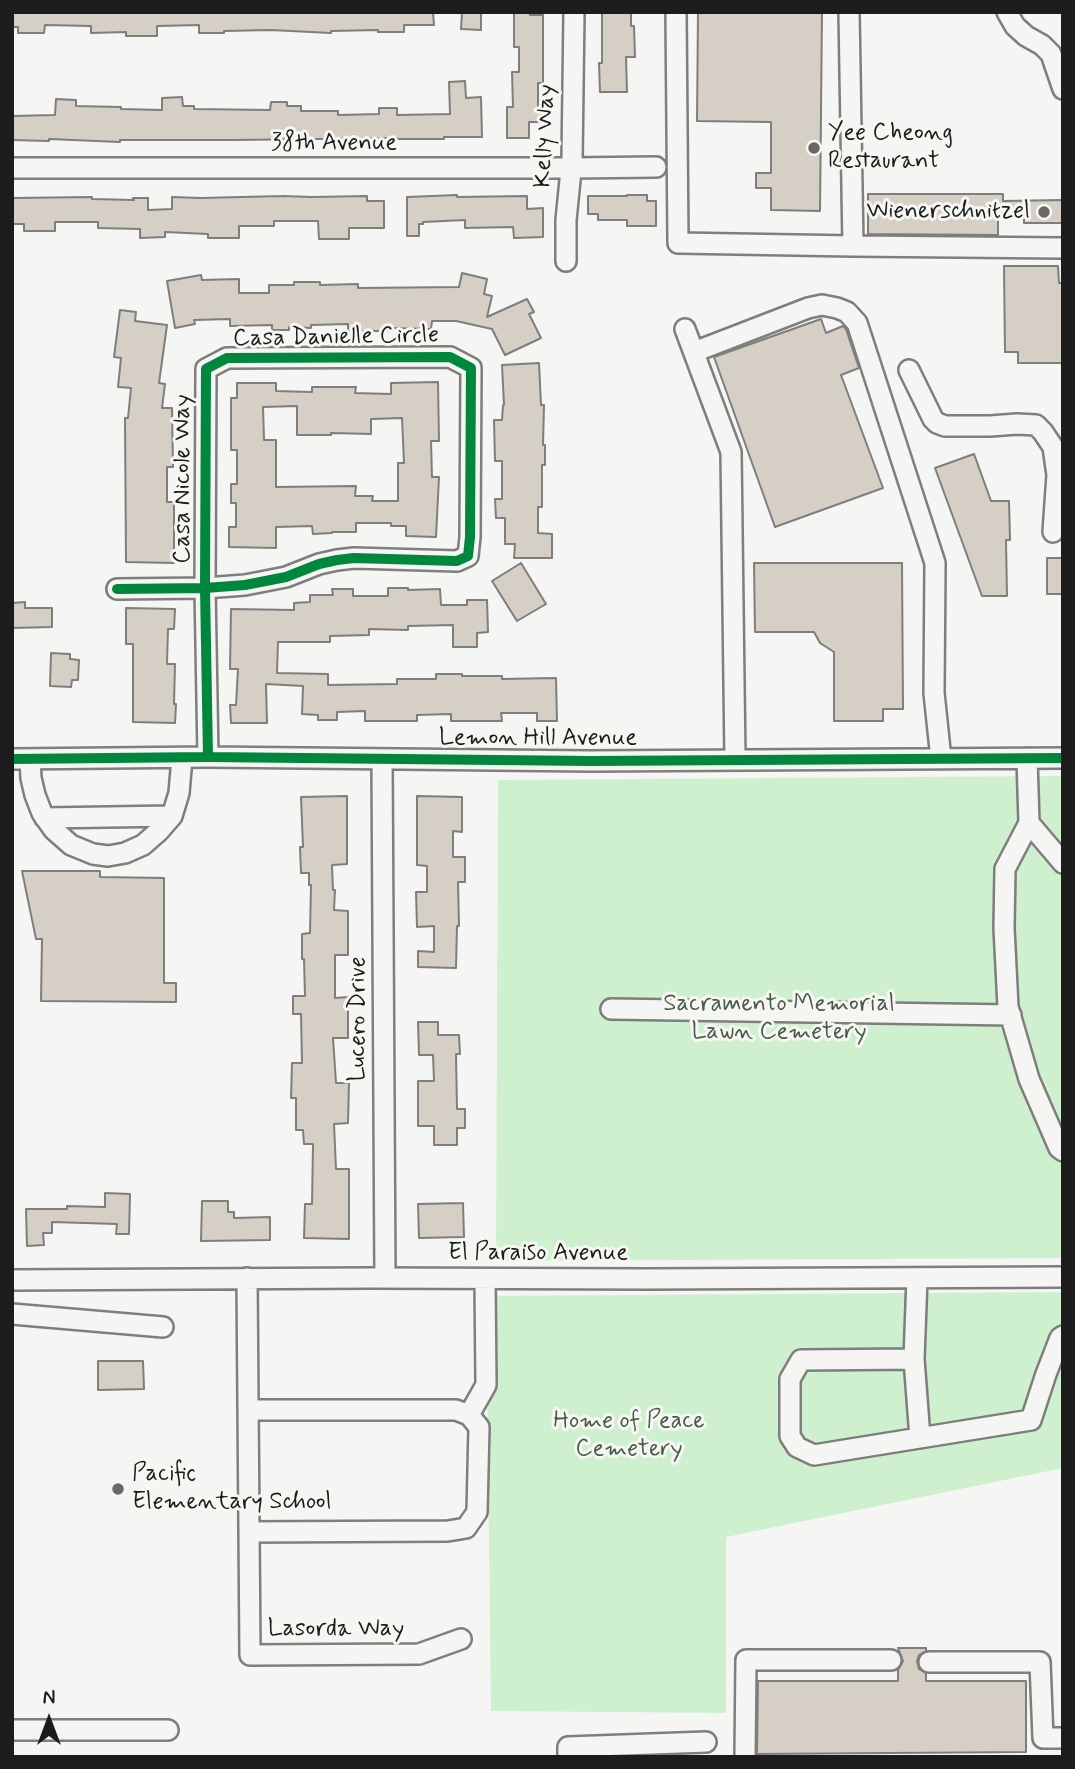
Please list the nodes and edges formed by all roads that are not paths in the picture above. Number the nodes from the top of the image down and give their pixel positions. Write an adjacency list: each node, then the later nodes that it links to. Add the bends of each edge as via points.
1 (574, 12): 8 (street, Kelly Way)
2 (676, 12): 9 (street, via 678,243)
3 (849, 12): 9 (street)
4 (1007, 12): 5 (street, via 1014,26 1051,54)
5 (1063, 89)
6 (656, 167): 8 (street, 38th Avenue)
7 (12, 169): 8 (street, 38th Avenue)
8 (571, 169): 11 (street, Kelly Way)
9 (853, 246): 10 (street)
10 (1063, 248)
11 (566, 261)
12 (685, 329): 13 (street)
13 (694, 352): 21 (street, via 822,305 847,312 858,323 935,563 934,693); 26 (street, via 731,452)
14 (206, 369): 17 (street, Casa Nicole Way); 17 (street, Casa Danielle Circle, via 227,358 450,357 471,368 468,556 457,561 337,560 286,577)
15 (909, 370): 16 (street, via 937,423 1036,425 1043,432 1053,447 1058,475)
16 (1053, 533)
17 (205, 588): 18 (street); 19 (street, Casa Nicole Way)
18 (117, 589)
19 (208, 757): 20 (street, Lemon Hill Avenue); 25 (street, Lemon Hill Avenue)
20 (182, 758): 24 (street, Lemon Hill Avenue); 27 (street)
21 (941, 758): 22 (street, Lemon Hill Avenue); 26 (street, Lemon Hill Avenue)
22 (1027, 758): 23 (street, Lemon Hill Avenue); 29 (street)
23 (1063, 758)
24 (21, 759): 28 (street)
25 (382, 759): 26 (street, Lemon Hill Avenue); 36 (street, Lucero Drive)
26 (734, 760)
27 (172, 816): 28 (street); 28 (street, via 143,845 108,856 71,845)
28 (45, 818)
29 (1029, 823): 30 (street); 32 (street, via 1005,869)
30 (1063, 863)
31 (611, 1009): 32 (street)
32 (1011, 1016): 33 (street, via 1029,1079)
33 (1063, 1151)
34 (1063, 1277): 37 (street, El Paraiso Avenue)
35 (247, 1278): 36 (street, El Paraiso Avenue); 39 (street, El Paraiso Avenue); 44 (street, Lasorda Way)
36 (385, 1278): 38 (street, El Paraiso Avenue)
37 (917, 1278): 38 (street, El Paraiso Avenue); 43 (street)
38 (485, 1279): 45 (street, via 486,1385)
39 (12, 1280)
40 (12, 1314): 41 (street)
41 (163, 1326)
42 (1063, 1336): 46 (street, via 1031,1420)
43 (914, 1359): 46 (street); 46 (street, via 801,1360 790,1379 790,1436 797,1447 814,1455)
44 (249, 1410): 45 (street, via 456,1410); 47 (street, Lasorda Way)
45 (469, 1415): 47 (street, via 479,1427 478,1486 477,1512 466,1528)
46 (920, 1438)
47 (249, 1532): 48 (street, Lasorda Way, via 250,1656 419,1654)
48 (461, 1639)
49 (891, 1660): 56 (street, via 746,1660)
50 (929, 1662): 53 (street, via 1040,1662 1043,1738)
51 (12, 1730): 52 (street)
52 (168, 1730)
53 (1063, 1738)
54 (706, 1742): 55 (street, via 568,1747)
55 (568, 1757)
56 (745, 1757)

